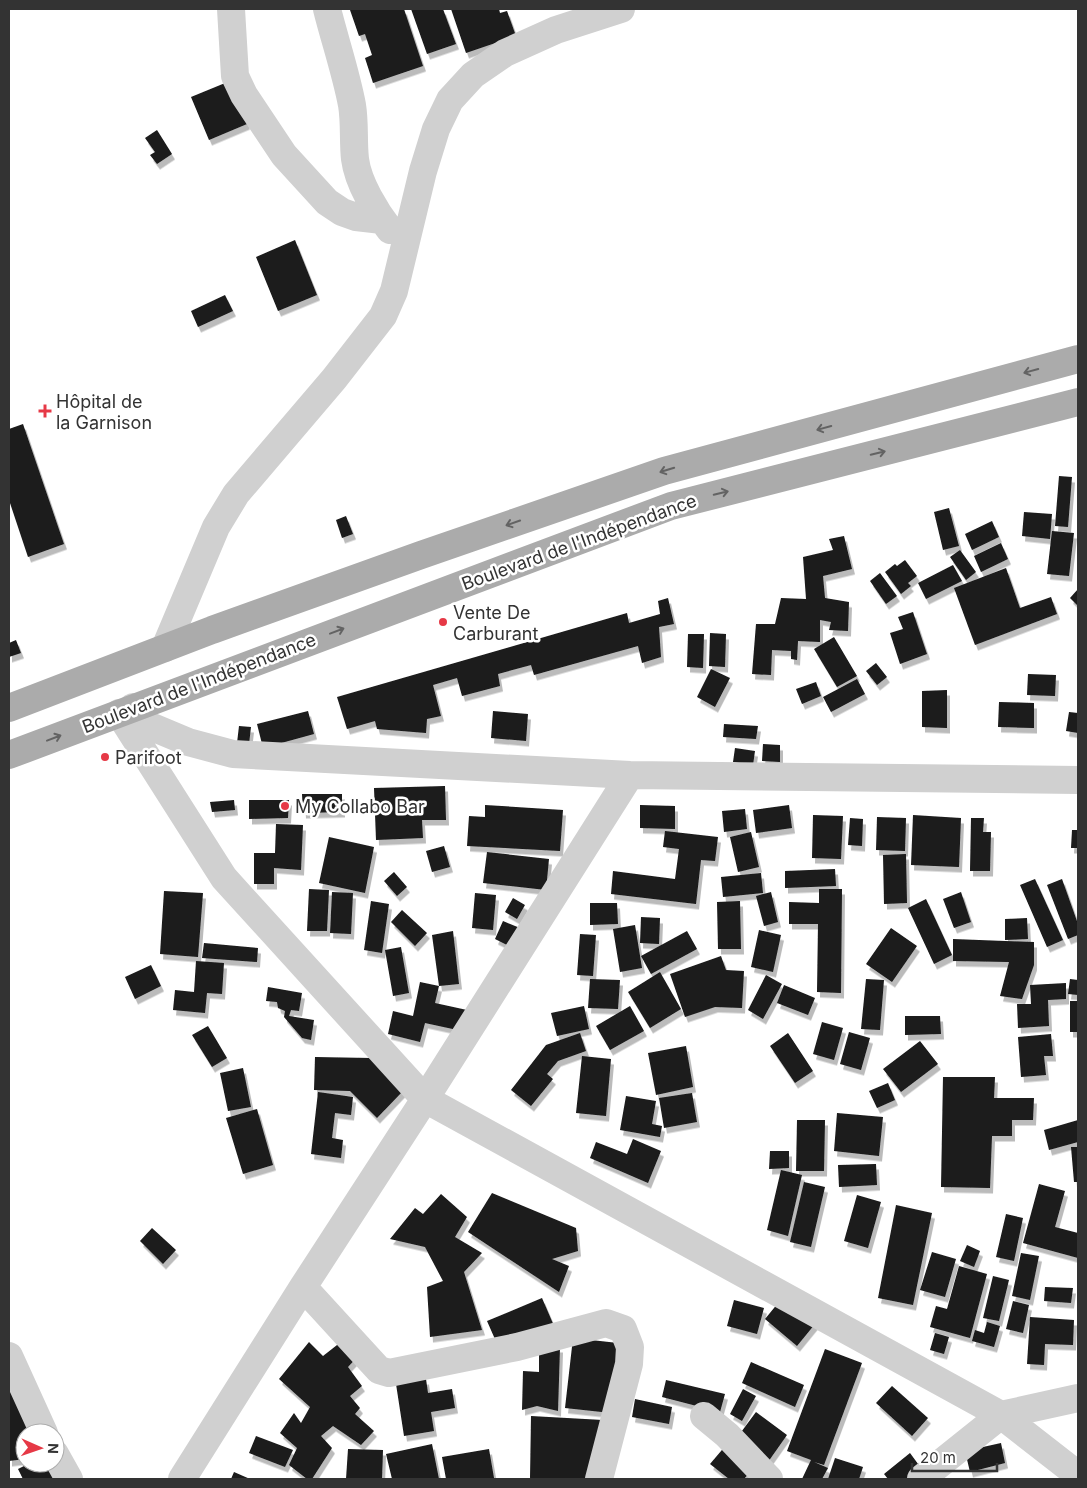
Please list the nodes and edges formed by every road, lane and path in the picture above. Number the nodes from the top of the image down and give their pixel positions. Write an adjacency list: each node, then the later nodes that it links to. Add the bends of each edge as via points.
1 (231, 9): 5 (street, via 235,76 284,154 327,202 356,217)
2 (327, 9): 5 (street, via 352,103 355,161 360,178)
3 (621, 9): 4 (street)
4 (553, 20): 6 (street, via 473,75 450,100 436,129 423,171)
5 (382, 220): 6 (street)
6 (405, 249): 9 (street, via 394,291 383,316 236,494 216,527)
7 (1078, 359): 9 (main road, Boulevard de l'Indépendance, one-way to 9, via 664,471)
8 (1078, 402): 11 (main road, Boulevard de l'Indépendance, one-way to 8, via 671,506)
9 (165, 648): 10 (main road, Boulevard de l'Indépendance)
10 (9, 708)
11 (126, 710): 12 (main road, Boulevard de l'Indépendance, one-way to 11); 13 (street, via 144,724 188,742 233,754); 15 (street, via 224,878)
12 (9, 755)
13 (630, 775): 14 (street); 15 (street)
14 (1078, 780)
15 (425, 1099): 16 (street); 19 (street)
16 (303, 1287): 23 (street); 24 (street, via 379,1370 389,1373 517,1347 606,1323 623,1329 630,1347 628,1364)
17 (9, 1356): 21 (street)
18 (1078, 1398): 19 (street)
19 (1001, 1415): 22 (street); 26 (street)
20 (704, 1416): 25 (street)
21 (39, 1423)
22 (1078, 1475)
23 (182, 1479)
24 (599, 1479)
25 (769, 1479)
26 (921, 1479)

